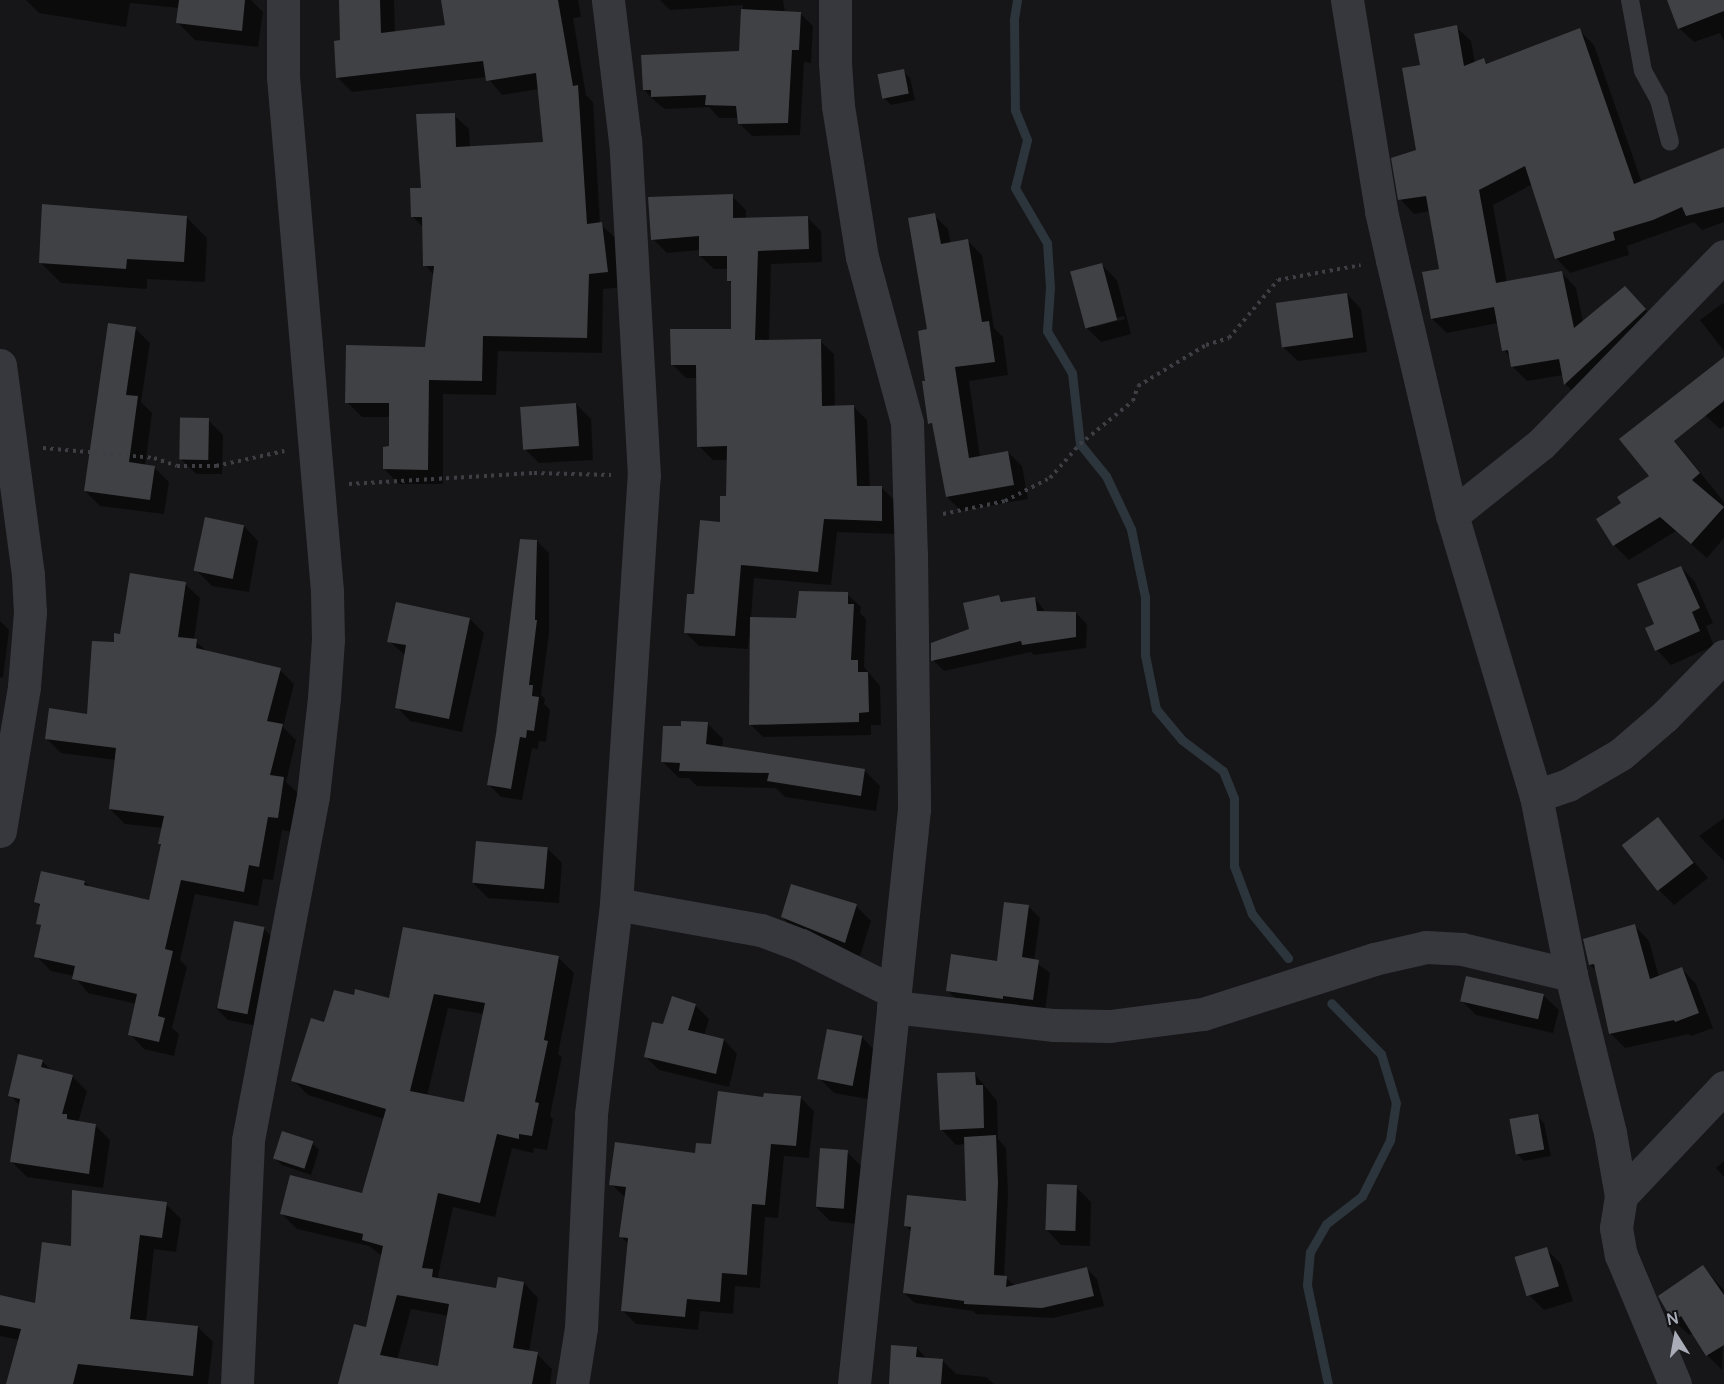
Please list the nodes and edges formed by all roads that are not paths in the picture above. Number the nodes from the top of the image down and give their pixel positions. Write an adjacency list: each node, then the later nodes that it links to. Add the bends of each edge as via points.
1 (283, 0): 19 (street, via 283,77 327,591 324,698 313,796 248,1140)
2 (608, 0): 14 (street, via 625,141 644,476)
3 (835, 0): 16 (street, via 838,106 862,257 908,423 914,809)
4 (1347, 0): 9 (street, via 1381,211)
5 (1630, 0): 6 (lane, via 1643,71 1659,100)
6 (1670, 142)
7 (1724, 256): 9 (street, via 1541,444)
8 (0, 365): 10 (street, via 9,446)
9 (1452, 515): 12 (street)
10 (14, 575): 13 (street, via 30,612 24,687)
11 (1724, 656): 12 (street, via 1621,754 1568,785)
12 (1536, 796): 15 (street)
13 (0, 831)
14 (616, 904): 16 (street, via 761,930 801,945); 20 (street, via 591,1114 581,1328)
15 (1572, 975): 16 (street, via 1462,949 1426,947 1374,958 1203,1014 1110,1026 1054,1025); 18 (street, via 1611,1133)
16 (894, 999): 21 (street)
17 (1724, 1086): 18 (street)
18 (1621, 1196): 22 (street, via 1616,1228 1621,1255)
19 (237, 1384)
20 (572, 1384)
21 (854, 1384)
22 (1675, 1384)

